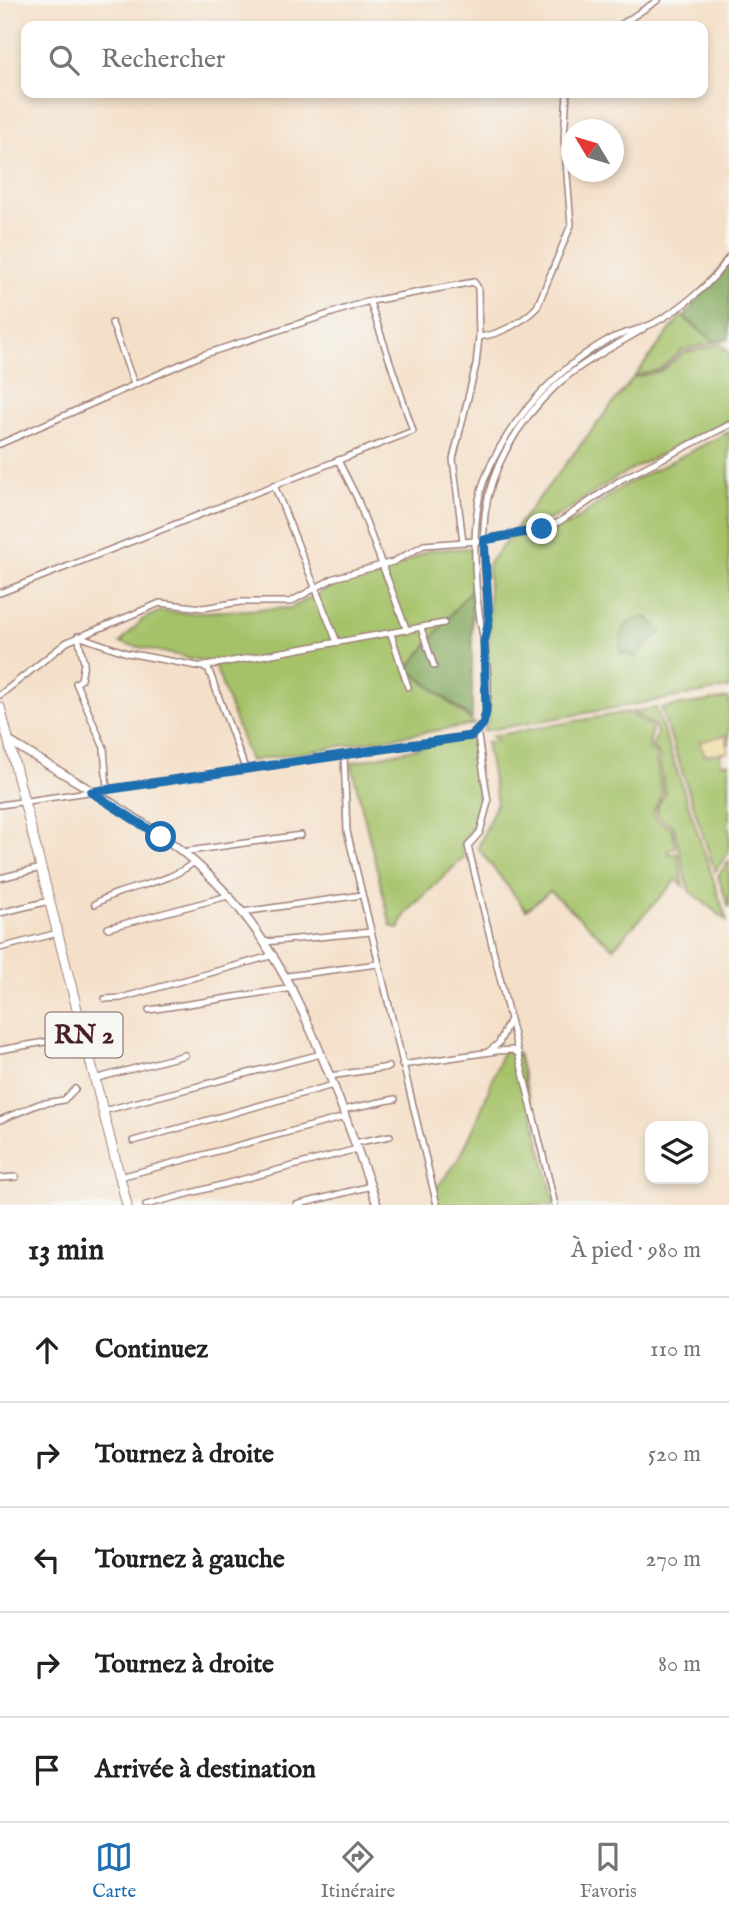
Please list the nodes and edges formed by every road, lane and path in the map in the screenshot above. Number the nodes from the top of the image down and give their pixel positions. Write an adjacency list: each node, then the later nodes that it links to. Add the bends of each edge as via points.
1 (657, 0): 2 (street)
2 (626, 21)
3 (568, 98): 8 (street, via 564,137 570,225 537,307 528,318)
4 (729, 257): 7 (street, via 716,278)
5 (370, 302): 8 (street, via 474,282); 9 (street, via 202,355); 12 (street, via 413,431)
6 (112, 323): 9 (street)
7 (654, 323): 14 (street, via 559,383 537,406 506,448 492,480); 14 (street, via 605,341 543,391 497,453 484,483)
8 (480, 337): 15 (street, via 453,459)
9 (134, 384): 11 (street)
10 (729, 425): 14 (street, via 622,479 559,522)
11 (0, 444)
12 (338, 460): 13 (street); 16 (street)
13 (274, 485): 17 (street); 18 (street)
14 (480, 540): 15 (street); 30 (street, via 477,578 486,712)
15 (463, 542): 16 (street, via 424,545)
16 (382, 565): 17 (street, via 334,578); 21 (street)
17 (317, 589): 23 (street, via 290,602 203,608 160,603); 24 (street)
18 (0, 593)
19 (444, 623): 20 (street)
20 (421, 628): 21 (street); 26 (street)
21 (407, 631): 22 (street)
22 (391, 634): 24 (street); 27 (street)
23 (78, 636): 25 (street, via 127,653); 28 (street); 34 (street, via 84,663 81,680 76,683 104,748)
24 (337, 642): 25 (street)
25 (205, 666): 33 (street, via 211,671)
26 (434, 666)
27 (408, 687)
28 (0, 695)
29 (0, 707): 31 (highway, RN 2)
30 (477, 730): 32 (street, via 460,738); 60 (street, via 488,802 480,832 468,846)
31 (5, 736): 35 (street); 36 (highway, RN 2)
32 (344, 755): 33 (street); 43 (street, via 347,831)
33 (245, 768): 34 (street)
34 (107, 789): 35 (street)
35 (91, 792): 36 (street); 39 (street)
36 (25, 803): 37 (street); 41 (highway, RN 2)
37 (0, 805)
38 (301, 835): 39 (street)
39 (182, 852): 40 (street)
40 (194, 862): 44 (street); 46 (street, via 149,886)
41 (41, 868): 42 (street); 45 (highway, RN 2)
42 (0, 878)
43 (362, 895): 47 (street); 50 (street)
44 (228, 896): 47 (street); 49 (street)
45 (50, 901): 48 (street); 51 (highway, RN 2)
46 (95, 904)
47 (242, 912): 52 (street)
48 (0, 913)
49 (108, 928)
50 (371, 932): 52 (street); 55 (street)
51 (58, 933): 53 (street); 61 (highway, RN 2)
52 (265, 942): 54 (street)
53 (0, 948)
54 (275, 955): 56 (street); 58 (street)
55 (378, 964): 56 (street); 67 (street)
56 (287, 976): 57 (street)
57 (293, 988): 59 (street); 64 (street)
58 (105, 999)
59 (149, 1010)
60 (510, 1018): 63 (street, via 499,1043); 65 (street)
61 (83, 1035): 62 (street); 70 (highway, RN 2)
62 (0, 1050)
63 (487, 1053): 65 (street, via 512,1050); 67 (street)
64 (321, 1054): 69 (street); 74 (street)
65 (518, 1054): 89 (street)
66 (185, 1055): 70 (street)
67 (402, 1065): 88 (street)
68 (389, 1067): 69 (street)
69 (330, 1076): 71 (street)
70 (94, 1079): 74 (highway, RN 2)
71 (333, 1085): 75 (street); 78 (street)
72 (75, 1089): 76 (street, via 64,1100 39,1104)
73 (396, 1099): 75 (street)
74 (103, 1111): 82 (highway, RN 2)
75 (344, 1114): 79 (street); 82 (street)
76 (0, 1120)
77 (390, 1136): 79 (street)
78 (133, 1141)
79 (356, 1146): 83 (street); 85 (street)
80 (16, 1177): 81 (street)
81 (0, 1178)
82 (120, 1178): 84 (highway, RN 2)
83 (371, 1186): 86 (street); 87 (street)
84 (127, 1205)
85 (146, 1205)
86 (296, 1205)
87 (377, 1205)
88 (437, 1205)
89 (555, 1205)

